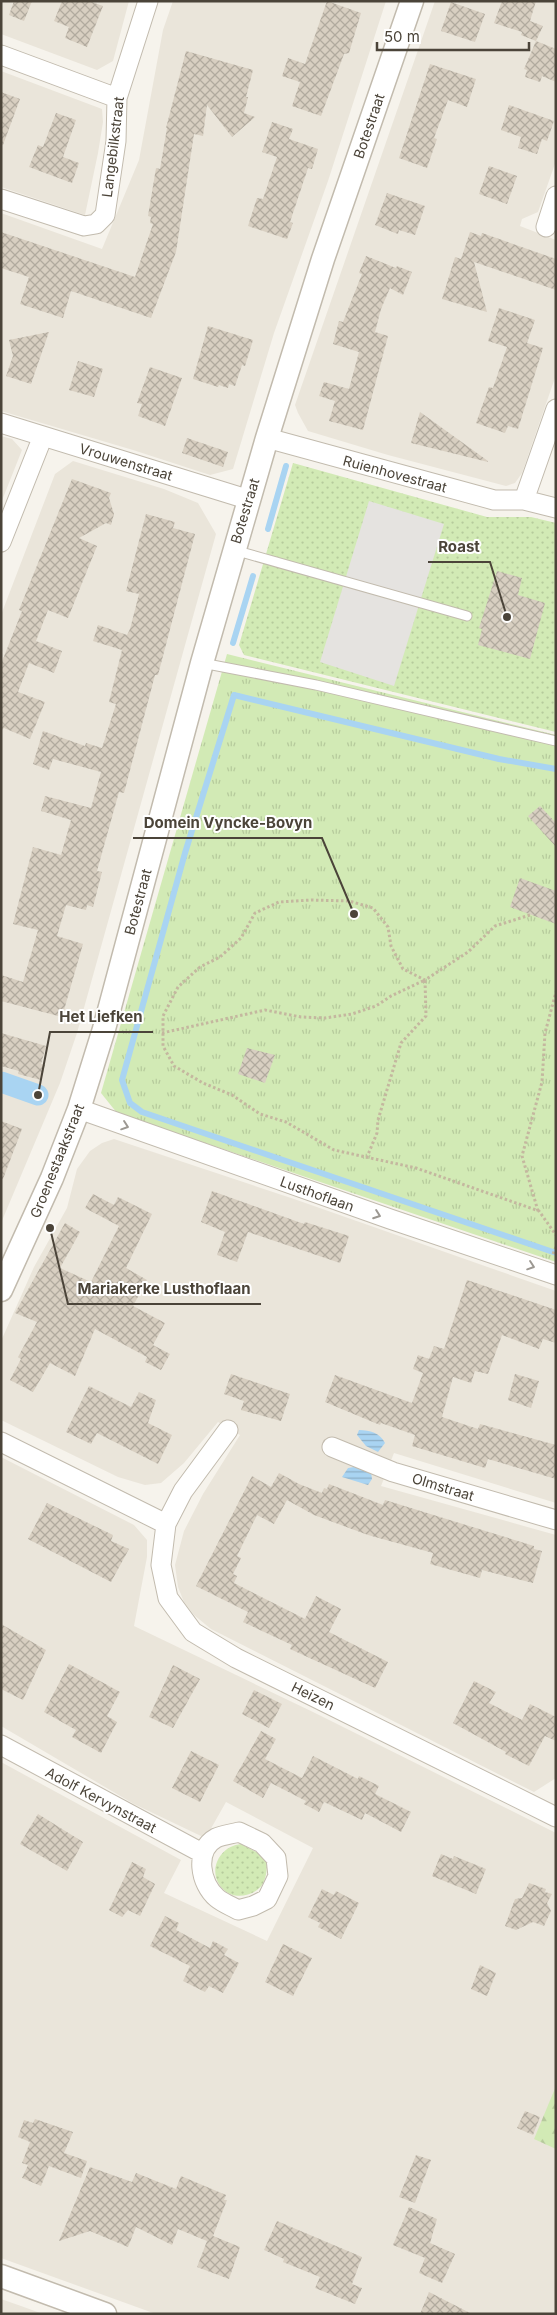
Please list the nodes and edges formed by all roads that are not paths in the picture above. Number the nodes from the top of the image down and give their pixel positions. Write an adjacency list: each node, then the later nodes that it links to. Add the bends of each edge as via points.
1 (148, 1): 4 (street, Langebilkstraat)
2 (412, 1): 11 (street, Botestraat, via 323,259)
3 (1, 56): 4 (street)
4 (117, 98): 6 (street, Langebilkstraat, via 116,141 105,215 96,224 84,226)
5 (556, 196): 7 (street)
6 (1, 199)
7 (546, 227)
8 (556, 409): 13 (street)
9 (1, 422): 10 (street, Vrouwenstraat)
10 (43, 436): 12 (street, Vrouwenstraat); 15 (street)
11 (267, 438): 12 (street, Botestraat); 13 (street, Ruienhovestraat, via 494,500)
12 (250, 500): 16 (street, Botestraat)
13 (524, 500): 14 (street, Ruienhovestraat)
14 (556, 508)
15 (1, 542)
16 (234, 550): 17 (lane); 18 (street, Botestraat)
17 (467, 616)
18 (202, 663): 19 (lane, via 316,685); 20 (street, Botestraat)
19 (556, 741)
20 (104, 1029): 21 (street, Groenestaakstraat)
21 (79, 1109): 22 (street, Lusthoflaan, one-way to 22, via 390,1220); 23 (street, Groenestaakstraat, via 52,1178)
22 (556, 1275)
23 (1, 1290)
24 (228, 1430): 28 (street, Heizen, via 184,1491)
25 (1, 1442): 28 (street)
26 (332, 1447): 27 (street, Olmstraat, via 393,1472)
27 (556, 1520)
28 (166, 1524): 30 (street, Heizen, via 160,1565 168,1598 193,1632 236,1658)
29 (1, 1745): 31 (street, Adolf Kervynstraat)
30 (551, 1808)
31 (202, 1853): 31 (street, via 201,1869 206,1885 216,1898 238,1910 267,1898 278,1876 276,1858 262,1843 239,1832 216,1838)
32 (1, 2276): 33 (street)
33 (106, 2314)

